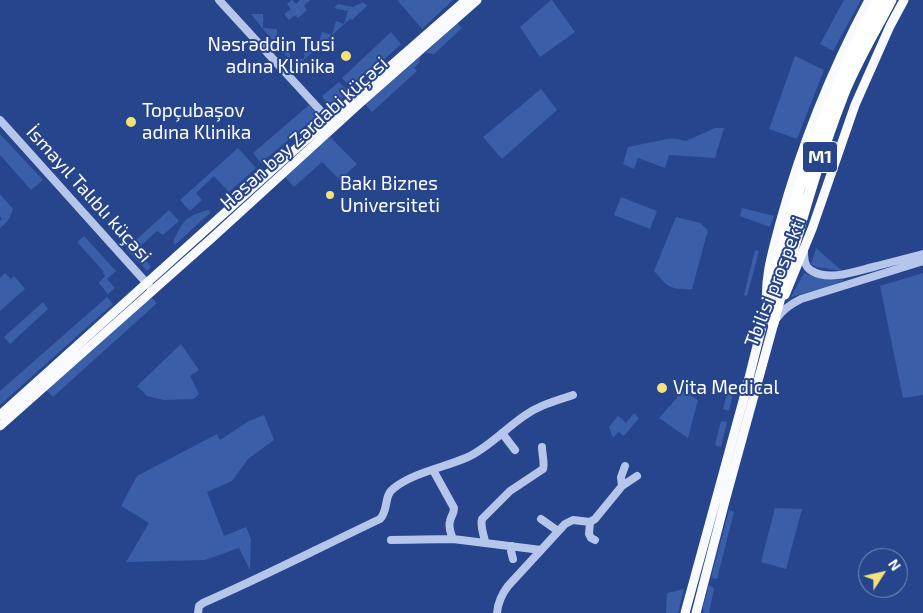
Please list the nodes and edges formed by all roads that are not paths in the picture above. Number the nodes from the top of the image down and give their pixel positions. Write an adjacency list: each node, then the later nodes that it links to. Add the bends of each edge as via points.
1 (219, 0): 9 (street)
2 (466, 0): 9 (main road, Həsən bəy Zərdabi küçəsi)
3 (476, 0): 10 (main road, Həsən bəy Zərdabi küçəsi)
4 (869, 0): 17 (main road, Tbilisi prospekti, via 832,75 791,184 767,279)
5 (879, 0): 17 (highway, M1, via 855,46 820,128)
6 (891, 0): 18 (highway, M1, via 864,49 832,124 806,203)
7 (904, 0): 11 (main road, Tbilisi prospekti, via 855,105)
8 (0, 120): 16 (street, İsmayıl Talıblı küçəsi)
9 (329, 120): 10 (main road, Həsən bəy Zərdabi küçəsi)
10 (278, 172): 16 (main road, Həsən bəy Zərdabi küçəsi)
11 (804, 249): 14 (street, via 807,268 816,273 851,274); 18 (main road, Tbilisi prospekti)
12 (923, 254): 14 (street)
13 (923, 261): 15 (street)
14 (876, 266): 15 (street)
15 (878, 275): 18 (street, via 793,303)
16 (150, 287): 20 (main road); 21 (main road)
17 (766, 306): 41 (main road, Tbilisi prospekti)
18 (772, 327): 42 (main road, Tbilisi prospekti)
19 (573, 395): 22 (street, via 525,414)
20 (0, 415)
21 (0, 426)
22 (502, 433): 24 (street); 26 (street, via 469,456)
23 (542, 447): 35 (street, via 543,469 510,491 482,519)
24 (514, 450)
25 (625, 466): 28 (street, via 620,480)
26 (433, 470): 32 (street, via 454,508 449,523); 39 (street, via 414,476 392,489 380,519 199,606)
27 (637, 476): 28 (street)
28 (622, 486): 30 (street)
29 (541, 519): 31 (street)
30 (590, 522): 31 (street, via 573,520); 34 (street, via 589,534)
31 (558, 532): 37 (street)
32 (453, 539): 33 (street); 35 (street)
33 (391, 540)
34 (595, 540)
35 (485, 542): 36 (street)
36 (512, 546): 37 (street); 38 (street)
37 (541, 550): 40 (street, via 501,595)
38 (513, 560)
39 (198, 613)
40 (497, 613)
41 (685, 613)
42 (697, 613)

